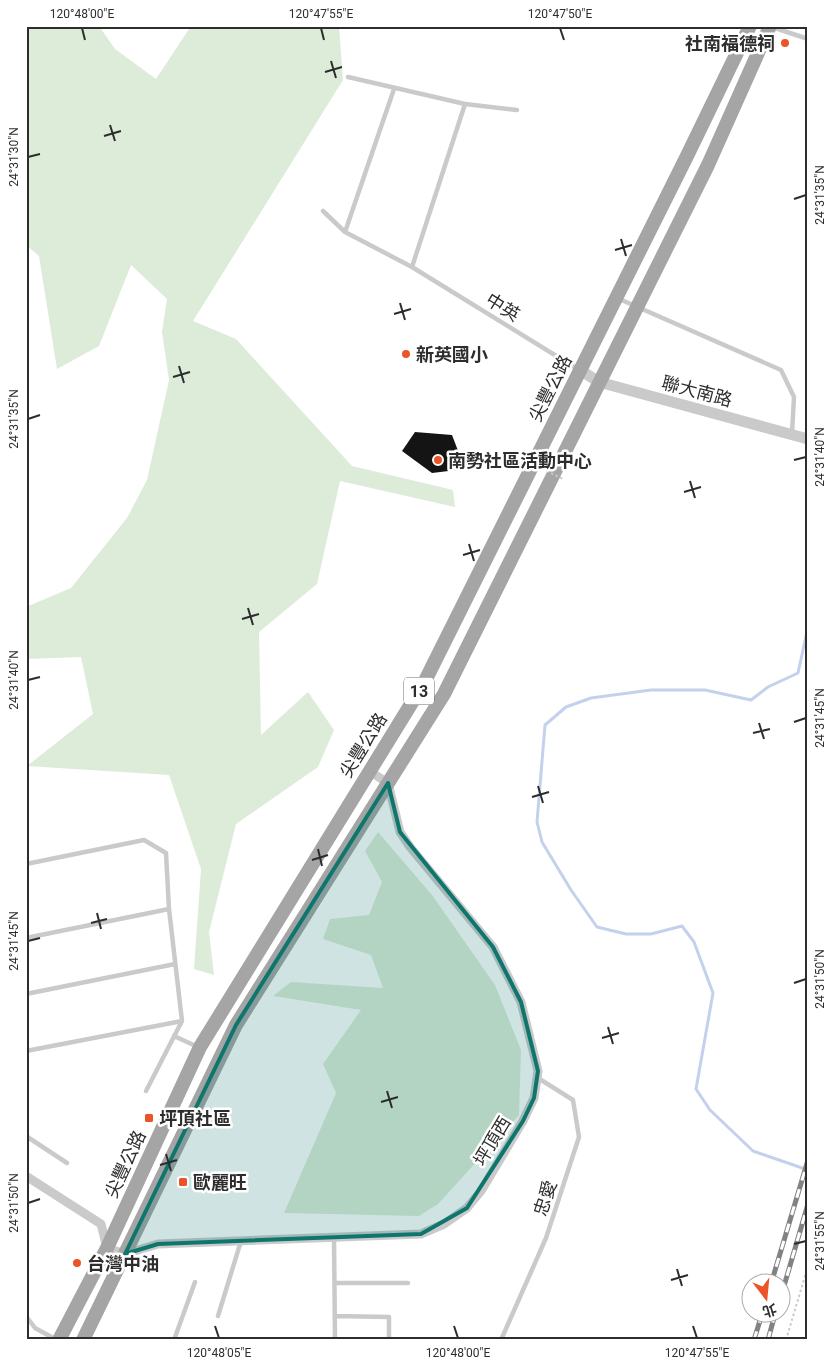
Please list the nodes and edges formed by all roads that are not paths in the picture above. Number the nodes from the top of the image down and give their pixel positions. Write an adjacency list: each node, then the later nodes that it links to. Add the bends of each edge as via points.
1 (750, 26): 11 (main road, 尖豐公路 / 13)
2 (769, 26): 3 (lane); 12 (main road, 13, via 708,165)
3 (808, 39)
4 (348, 77): 5 (lane)
5 (394, 89): 6 (lane); 9 (lane)
6 (465, 104): 7 (lane); 10 (lane)
7 (517, 110)
8 (323, 211): 9 (lane, 中英)
9 (345, 232): 10 (lane, 中英)
10 (412, 267): 13 (lane, 中英)
11 (616, 298): 12 (lane); 13 (main road, 尖豐公路 / 13)
12 (638, 306): 14 (main road, 13); 15 (lane, via 782,370 794,397)
13 (580, 370): 14 (street, 聯大南路); 17 (main road, 尖豐公路 / 13)
14 (599, 382): 15 (street, 聯大南路); 18 (main road, 13)
15 (792, 434): 16 (street, 聯大南路)
16 (808, 439)
17 (530, 459): 18 (lane); 19 (main road, 尖豐公路 / 13, via 424,683)
18 (560, 473): 20 (main road, 13, via 444,694)
19 (369, 771): 20 (street); 28 (main road, 尖豐公路 / 13)
20 (388, 782): 30 (street, 坪頂西, via 400,832 493,947 521,1002); 38 (main road, 13, via 236,1025)
21 (26, 864): 22 (lane, via 144,840 166,853)
22 (169, 909): 23 (lane); 24 (lane)
23 (26, 938)
24 (175, 964): 25 (lane); 26 (lane)
25 (26, 994)
26 (182, 1021): 27 (lane); 29 (lane)
27 (174, 1036): 28 (lane); 31 (lane)
28 (200, 1047): 37 (main road, 尖豐公路 / 13)
29 (26, 1051)
30 (537, 1077): 35 (street, 坪頂西, via 534,1098 523,1121 481,1191 467,1208 444,1224 421,1234); 50 (lane, 忠愛, via 572,1100 579,1137 546,1238)
31 (146, 1092)
32 (26, 1136): 33 (lane)
33 (67, 1163)
34 (26, 1176): 37 (street, via 101,1224)
35 (334, 1238): 36 (street, 坪頂西); 40 (lane)
36 (241, 1241): 38 (street, 坪頂西, via 158,1244); 43 (lane)
37 (107, 1248): 38 (street); 45 (main road, 尖豐公路 / 13)
38 (125, 1254): 46 (main road, 13)
39 (195, 1282): 47 (lane)
40 (335, 1283): 41 (lane); 44 (lane)
41 (408, 1283)
42 (26, 1316): 45 (lane, via 35,1328)
43 (218, 1316)
44 (335, 1316): 48 (lane); 49 (lane, via 389,1318)
45 (58, 1340)
46 (83, 1340)
47 (174, 1340)
48 (335, 1340)
49 (389, 1340)
50 (501, 1340)

